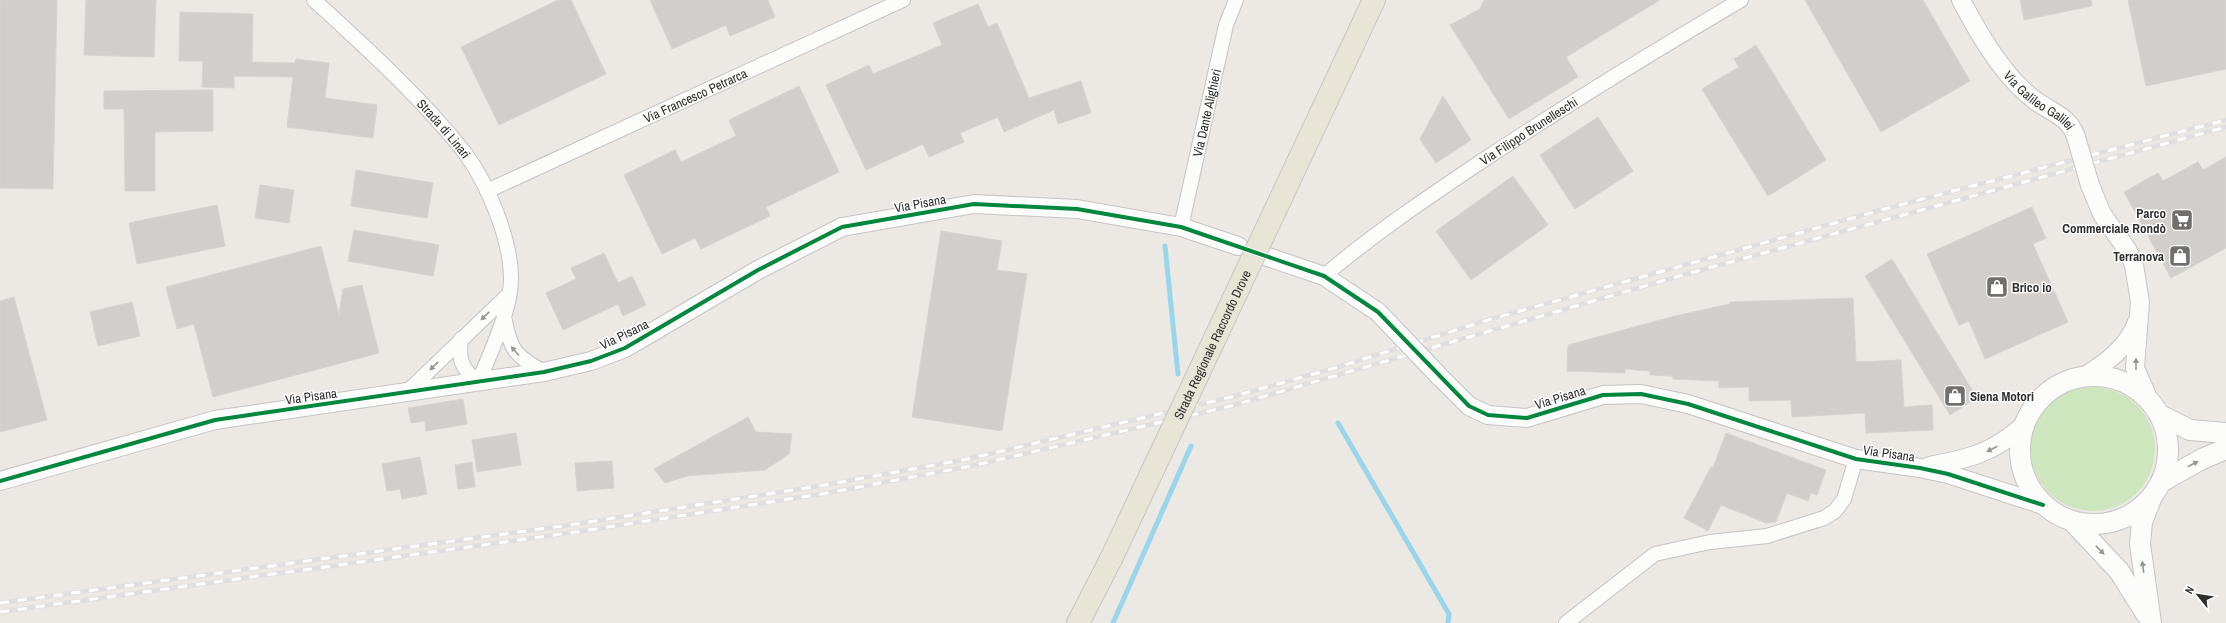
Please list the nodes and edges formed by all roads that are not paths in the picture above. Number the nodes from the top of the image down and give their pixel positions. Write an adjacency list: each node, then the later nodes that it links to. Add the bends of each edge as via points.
1 (314, 0): 7 (street, Strada di Linari, via 434,117 465,154)
2 (903, 0): 7 (street, Via Francesco Petrarca)
3 (1236, 0): 8 (street, Via Dante Alighieri, via 1226,25)
4 (1374, 0): 30 (main road, Strada Regionale Raccordo Drove, bridge)
5 (1741, 0): 11 (street, Via Filippo Brunelleschi, via 1520,135 1415,206)
6 (1961, 0): 14 (street, Via Galileo Galilei, bridge, via 1985,41 2015,81 2036,102 2065,118 2071,125 2102,214 2128,251 2134,265 2140,294)
7 (487, 191): 12 (street, Strada di Linari, via 507,243 511,277)
8 (1181, 227): 9 (street, Via Pisana); 16 (street, Via Pisana, via 1077,209 974,204 842,227 758,270 625,348 591,361)
9 (1238, 246)
10 (1268, 257): 11 (street, Via Pisana)
11 (1324, 276): 24 (street, Via Pisana, bridge, via 1378,312 1468,406 1488,415 1527,418 1603,395 1641,394 1688,404)
12 (508, 294): 13 (street, Strada di Linari); 15 (street, one-way to 15)
13 (504, 316): 16 (street, Strada di Linari, one-way to 13, via 527,363 510,344); 18 (street, Strada di Linari)
14 (2139, 318): 17 (street, Via Galileo Galilei, via 2117,353); 20 (street, Via Galileo Galilei, one-way to 14, via 2136,371)
15 (461, 339): 18 (street, via 459,354 462,364); 19 (street, one-way to 19)
16 (544, 372): 18 (street, Via Pisana)
17 (2085, 376): 20 (main road, Via Pisana, via 2120,380 2136,388); 21 (main road, Via Pisana, via 2065,381 2047,392 2033,407)
18 (478, 382): 19 (street, Via Pisana)
19 (406, 393): 26 (street, Via Pisana, via 215,420)
20 (2154, 408): 22 (main road, Via Pisana, via 2190,430); 27 (main road, via 2166,431 2168,448 2166,466)
21 (2023, 426): 25 (street, Via Pisana, one-way to 25, via 1996,447 1980,454 1964,460); 28 (main road, Via Pisana, via 2019,447 2021,468 2030,488)
22 (2226, 433)
23 (2226, 449): 27 (main road, Via Pisana, one-way to 23, via 2196,462)
24 (1856, 459): 25 (street, Via Pisana); 34 (street, via 1844,499 1835,511 1824,518 1767,536 1710,542 1655,554)
25 (1920, 468): 28 (street, Via Pisana, via 1974,481)
26 (0, 481)
27 (2156, 489): 29 (main road, Via Pisana, via 2139,509 2119,520 2090,524); 31 (main road, one-way to 27, via 2140,536 2143,516)
28 (2043, 505): 29 (main road, Via Pisana)
29 (2073, 522): 31 (main road, one-way to 31, via 2119,571)
30 (1111, 559): 32 (main road, Strada Regionale Raccordo Drove); 33 (main road, via 1106,587)
31 (2151, 621)
32 (1078, 623)
33 (1091, 623)
34 (1566, 623)

